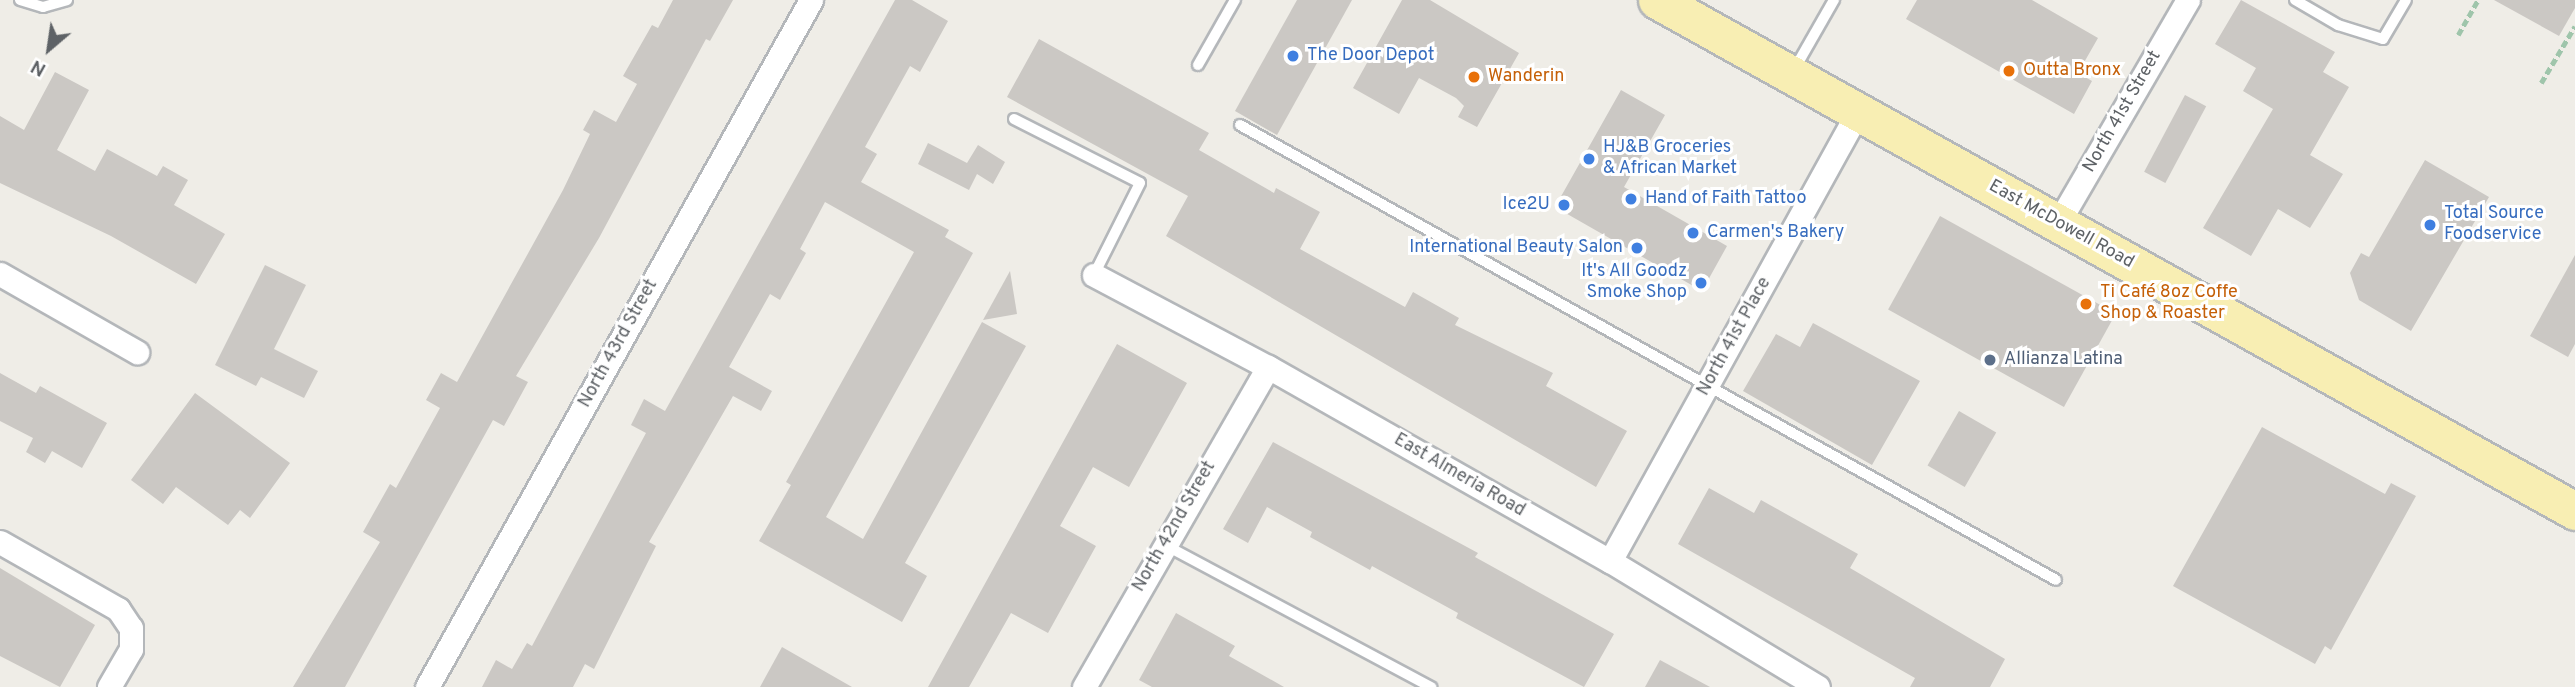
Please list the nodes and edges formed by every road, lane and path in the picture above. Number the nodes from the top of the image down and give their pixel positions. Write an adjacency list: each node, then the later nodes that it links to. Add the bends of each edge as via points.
1 (20, 0): 2 (lane, via 43,7)
2 (67, 0)
3 (811, 0): 31 (street, North 43rd Street)
4 (1235, 0): 13 (lane)
5 (1834, 0): 14 (lane)
6 (2188, 0): 19 (street, North 41st Street)
7 (2295, 0): 8 (lane, via 2338,25 2383,39)
8 (2406, 0)
9 (2478, 0): 12 (path)
10 (1666, 2): 14 (main road, East McDowell Road)
11 (2575, 26): 15 (path)
12 (2458, 35)
13 (1198, 65)
14 (1791, 75): 16 (main road, East McDowell Road)
15 (2541, 83)
16 (1858, 112): 19 (main road, East McDowell Road); 24 (street, North 41st Place)
17 (1014, 119): 21 (lane, via 1140,183)
18 (1240, 125): 24 (lane)
19 (2058, 223): 25 (main road, East McDowell Road)
20 (0, 274): 22 (street)
21 (1094, 275): 23 (street, East Almeria Road)
22 (137, 352)
23 (1268, 367): 27 (street, North 42nd Street); 28 (street, East Almeria Road)
24 (1709, 385): 28 (street, North 41st Place); 29 (lane)
25 (2575, 511)
26 (0, 542): 30 (street, via 118,609 131,628 131,649)
27 (1164, 545): 32 (street, North 42nd Street); 33 (lane)
28 (1610, 561): 34 (street, East Almeria Road)
29 (2056, 580)
30 (109, 687)
31 (427, 687)
32 (1084, 687)
33 (1432, 687)
34 (1818, 687)

